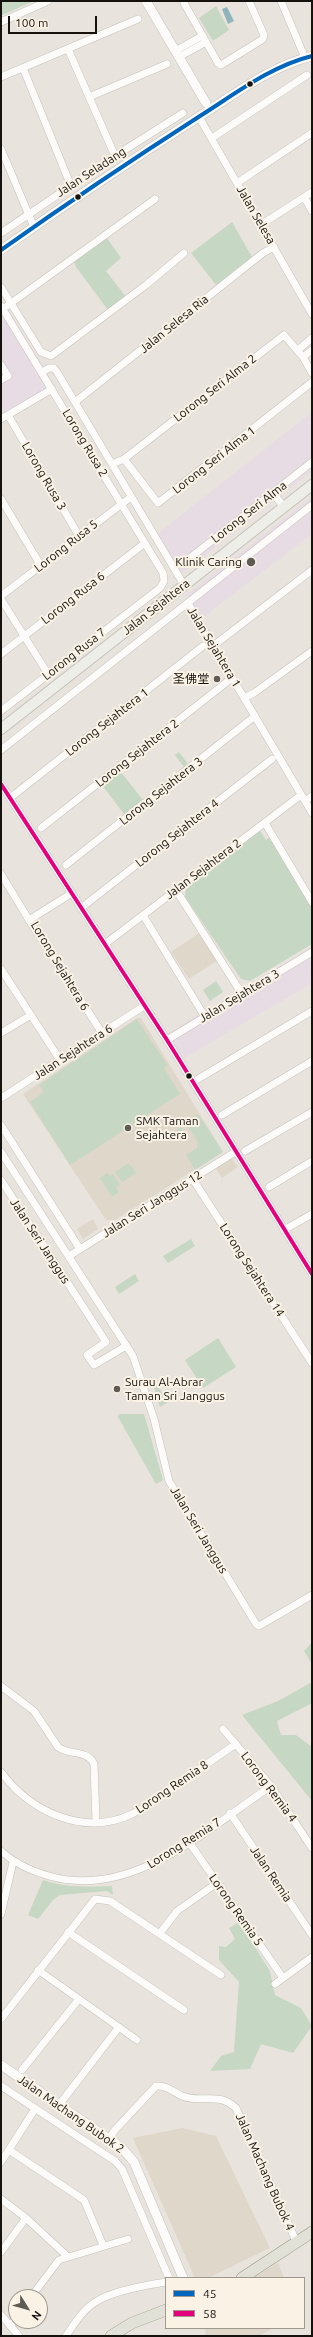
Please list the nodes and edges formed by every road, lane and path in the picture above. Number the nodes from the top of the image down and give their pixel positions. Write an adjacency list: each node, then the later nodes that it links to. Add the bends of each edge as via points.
1 (47, 1): 7 (street)
2 (146, 1): 10 (street)
3 (185, 1): 8 (street)
4 (249, 1): 8 (street, via 264,35 263,39 222,65 218,63)
5 (281, 1): 11 (street)
6 (138, 19): 9 (street)
7 (1, 22)
8 (204, 39): 10 (street)
9 (68, 48): 13 (street); 16 (street)
10 (177, 54): 18 (street)
11 (309, 57): 17 (street, Jalan Seladang, via 280,67)
12 (167, 64): 16 (street)
13 (23, 68): 15 (street); 27 (street)
14 (307, 75): 23 (street)
15 (1, 77)
16 (89, 97): 25 (street)
17 (225, 100): 18 (street); 20 (street, Jalan Seladang)
18 (206, 103): 21 (street)
19 (183, 113): 25 (street, Jalan Seladang)
20 (199, 117): 21 (street, Jalan Seladang); 23 (street, Jalan Selesa)
21 (190, 122): 34 (street, Jalan Seladang)
22 (312, 133): 26 (street)
23 (212, 138): 26 (street, Jalan Selesa)
24 (1, 149): 32 (street)
25 (115, 156): 27 (street, Jalan Seladang)
26 (237, 183): 33 (street, Jalan Selesa)
27 (71, 186): 32 (street, Jalan Seladang)
28 (312, 192): 29 (street)
29 (304, 197): 31 (street); 33 (street)
30 (155, 199): 40 (street)
31 (312, 211)
32 (29, 214): 34 (street); 35 (street, Jalan Seladang)
33 (262, 224): 36 (street, Jalan Selesa)
34 (34, 227): 37 (street, Jalan Seladang)
35 (1, 233)
36 (274, 247): 42 (street, Jalan Selesa); 57 (street, Jalan Selesa Ria, via 263,253)
37 (1, 250)
38 (184, 253): 48 (street, via 56,352 46,356)
39 (1, 287): 40 (street)
40 (11, 303): 41 (street); 48 (street)
41 (2, 308): 43 (street, Lorong Rusa 2)
42 (312, 314)
43 (8, 317): 44 (street); 50 (street, Lorong Rusa 2)
44 (1, 321)
45 (312, 338): 46 (street)
46 (298, 350): 49 (street, Lorong Seri Alma 2); 60 (street, Lorong Seri Alma 2, via 284,335)
47 (312, 350): 49 (street)
48 (41, 352): 50 (street)
49 (303, 356): 53 (street)
50 (33, 358): 52 (street, Lorong Rusa 2)
51 (1, 365): 54 (street, via 8,376)
52 (42, 372): 56 (street, Lorong Rusa 2); 57 (street, via 54,368)
53 (312, 373)
54 (1, 380)
55 (312, 382): 60 (street, Lorong Seri Alma 1, via 158,503)
56 (52, 389): 58 (street); 67 (street, Lorong Rusa 2)
57 (75, 402): 62 (street)
58 (8, 415): 59 (street); 70 (street, Lorong Rusa 3)
59 (1, 419)
60 (124, 459): 62 (street)
61 (312, 462): 64 (street, Lorong Seri Alma)
62 (112, 464): 65 (street)
63 (312, 485): 69 (main road, Jalan Sejahtera)
64 (273, 493): 69 (street); 72 (street, Lorong Seri Alma)
65 (131, 496): 67 (street, Lorong Rusa 5); 76 (street)
66 (1, 499): 73 (street)
67 (122, 504): 70 (street, Lorong Rusa 5); 71 (street, Lorong Rusa 2)
68 (312, 505): 78 (street)
69 (284, 507): 76 (main road, Jalan Sejahtera)
70 (79, 536): 73 (street, Lorong Rusa 5)
71 (145, 543): 75 (street, Lorong Rusa 2, via 163,573); 79 (street, Lorong Rusa 6)
72 (186, 561)
73 (41, 566): 77 (street, Lorong Rusa 5)
74 (312, 570): 81 (street)
75 (164, 581): 84 (street, Lorong Rusa 7, via 160,588)
76 (184, 585): 89 (main road, Jalan Sejahtera)
77 (1, 597): 79 (street)
78 (188, 603): 81 (street, Jalan Sejahtera 1); 90 (street, Jalan Sejahtera 1)
79 (24, 636): 83 (street, Lorong Rusa 6); 84 (street)
80 (203, 646): 94 (street, Lorong Sejahtera 1)
81 (213, 646): 85 (street, Jalan Sejahtera 1)
82 (312, 651): 86 (street, via 254,694)
83 (1, 654)
84 (48, 674): 87 (street, Lorong Rusa 7)
85 (232, 678): 86 (street, Jalan Sejahtera 1); 98 (street, Lorong Sejahtera 2)
86 (244, 698): 88 (street, Jalan Sejahtera 1)
87 (1, 711)
88 (255, 716): 95 (street, Jalan Sejahtera 1); 99 (street, Lorong Sejahtera 3)
89 (1, 729)
90 (1, 750)
91 (272, 760): 104 (street, Lorong Sejahtera 4)
92 (1, 784): 94 (street)
93 (312, 796): 95 (street, Jalan Sejahtera 2)
94 (10, 798): 102 (street)
95 (303, 798): 96 (street, Jalan Sejahtera 1); 97 (street, Jalan Sejahtera 2)
96 (312, 812)
97 (265, 822): 101 (street, Jalan Sejahtera 2); 103 (street)
98 (41, 828)
99 (66, 865)
100 (1, 874): 106 (street)
101 (176, 890): 105 (street, Jalan Sejahtera 2); 110 (street)
102 (72, 893): 104 (street); 106 (street, Lorong Sejahtera 6)
103 (312, 902)
104 (81, 908): 107 (street)
105 (143, 916): 107 (street, Jalan Sejahtera 2); 114 (street)
106 (29, 920): 116 (street, Lorong Sejahtera 6)
107 (105, 944): 111 (street)
108 (312, 952): 110 (street, Jalan Sejahtera 3)
109 (1, 969): 113 (street)
110 (242, 994): 114 (street, Jalan Sejahtera 3)
111 (144, 1006): 116 (street, Jalan Sejahtera 6); 117 (street)
112 (312, 1010): 120 (street)
113 (31, 1014): 115 (street); 118 (street)
114 (205, 1017): 117 (street, Jalan Sejahtera 3)
115 (1, 1033)
116 (102, 1033): 118 (street, Jalan Sejahtera 6)
117 (166, 1040): 127 (street)
118 (60, 1060): 121 (street, Jalan Sejahtera 6)
119 (312, 1061): 123 (street)
120 (198, 1079)
121 (1, 1098)
122 (312, 1112): 125 (street)
123 (222, 1114)
124 (1, 1125): 136 (street)
125 (245, 1151)
126 (1, 1152): 132 (street, Jalan Seri Janggus)
127 (235, 1152): 129 (street, Jalan Seri Janggus 12); 135 (street)
128 (312, 1161): 131 (street)
129 (192, 1178): 136 (street, Jalan Seri Janggus 12); 140 (street, Lorong Sejahtera 14)
130 (1, 1180): 133 (street, Jalan Seri Janggus)
131 (269, 1187)
132 (23, 1188): 133 (street); 137 (street, Jalan Seri Janggus)
133 (11, 1196): 139 (street, Jalan Seri Janggus, via 106,1342 87,1355 94,1365)
134 (312, 1214): 135 (street)
135 (284, 1230): 138 (street)
136 (80, 1248): 137 (street, Jalan Seri Janggus 12)
137 (68, 1256): 139 (street, Jalan Seri Janggus)
138 (312, 1274)
139 (126, 1346): 141 (street, Jalan Seri Janggus, via 140,1374 169,1481 256,1624 259,1626)
140 (312, 1363)
141 (312, 1595)
142 (1, 1686): 148 (street, via 34,1711 58,1747 91,1758 94,1764)
143 (223, 1729): 144 (street, Lorong Remia 4)
144 (236, 1744): 146 (street, Lorong Remia 4); 148 (street, Lorong Remia 8, via 142,1809 122,1818)
145 (1, 1772): 148 (street, Lorong Remia 8, via 25,1798 53,1815 79,1822)
146 (271, 1786): 147 (street, Lorong Remia 7); 150 (street, Lorong Remia 4)
147 (230, 1813): 149 (street, Lorong Remia 7); 157 (street, Jalan Remia)
148 (96, 1822)
149 (189, 1842): 152 (street, Lorong Remia 7, via 149,1867 102,1880 55,1878); 153 (street, Lorong Remia 5)
150 (312, 1848)
151 (1, 1852): 152 (street, Lorong Remia 7)
152 (13, 1862): 154 (street)
153 (217, 1883): 156 (street, via 177,1911); 161 (street, Lorong Remia 5)
154 (1, 1914)
155 (68, 1932): 156 (street, via 95,1899 110,1901); 159 (street); 164 (street)
156 (160, 1933): 160 (street)
157 (312, 1935)
158 (312, 1957): 161 (street)
159 (38, 1970): 163 (street); 165 (street)
160 (221, 1975)
161 (283, 1978): 162 (street)
162 (275, 1984)
163 (79, 1999): 166 (street); 169 (street)
164 (184, 2010)
165 (1, 2019)
166 (119, 2027): 167 (street); 171 (street)
167 (138, 2040)
168 (1, 2065): 171 (street, Jalan Machang Bubok 2)
169 (22, 2070)
170 (1, 2086): 172 (street, Jalan Machang Bubok 2)
171 (59, 2105): 173 (street, Jalan Machang Bubok 2)
172 (35, 2109): 174 (street); 184 (street, Jalan Machang Bubok 2, via 115,2161 122,2169)
173 (109, 2140): 180 (street, Jalan Machang Bubok 4, via 114,2131 156,2086 163,2085 184,2097 227,2100 236,2108); 185 (street, Jalan Machang Bubok 2, via 122,2148 134,2162)
174 (9, 2150): 175 (street); 181 (street, via 84,2200)
175 (1, 2162)
176 (1, 2199): 177 (street)
177 (26, 2218): 182 (street); 183 (street)
178 (312, 2232): 180 (main road)
179 (128, 2239): 181 (street)
180 (297, 2243): 186 (main road)
181 (103, 2245): 183 (street)
182 (1, 2252)
183 (67, 2256): 188 (street, via 59,2260)
184 (169, 2277)
185 (183, 2277)
186 (244, 2277)
187 (165, 2282): 192 (street, via 140,2286 97,2300 80,2315)
188 (38, 2289)
189 (165, 2310): 193 (main road, via 132,2323)
190 (1, 2315): 191 (street)
191 (8, 2324)
192 (66, 2336)
193 (111, 2336)

